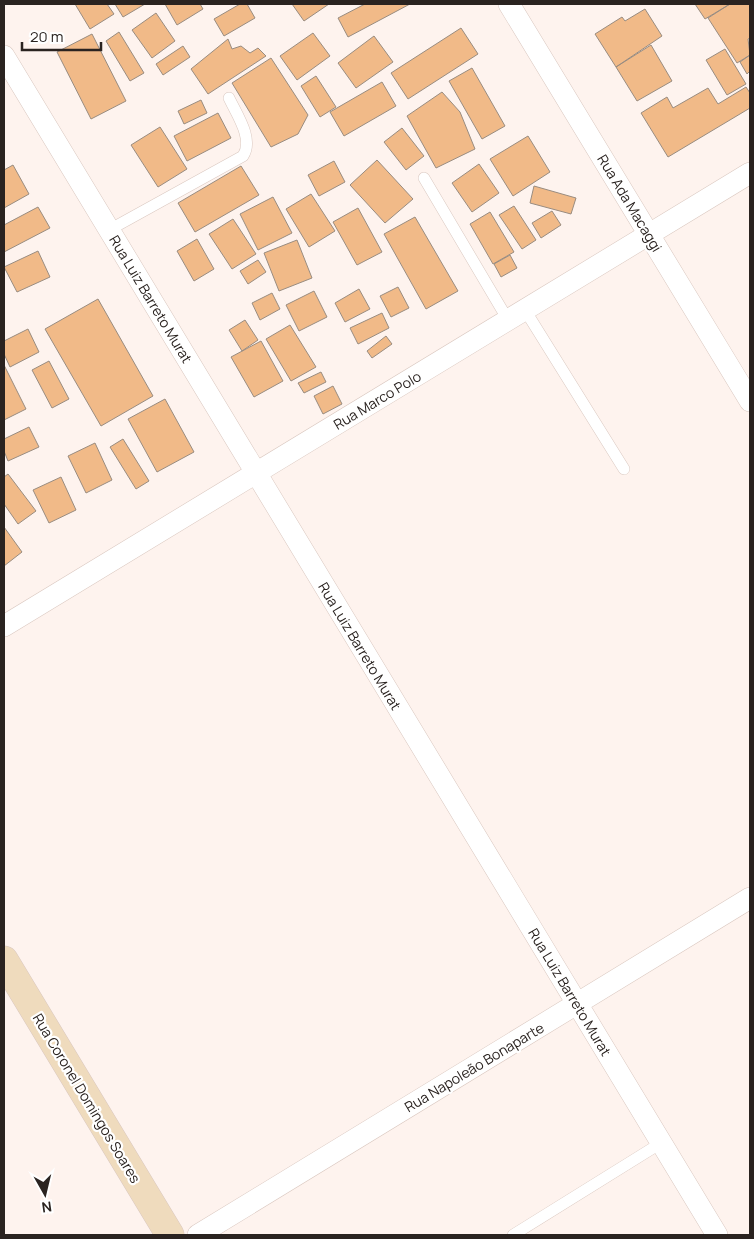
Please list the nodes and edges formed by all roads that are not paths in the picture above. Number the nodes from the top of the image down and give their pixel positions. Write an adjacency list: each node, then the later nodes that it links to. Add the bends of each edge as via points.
1 (509, 4): 7 (street, Rua Ada Macaggi)
2 (4, 56): 6 (street, Rua Luiz Barreto Murat)
3 (229, 98): 6 (lane, via 247,139 248,149 242,156)
4 (750, 173): 7 (street, Rua Marco Polo)
5 (424, 178): 8 (lane)
6 (109, 230): 11 (street, Rua Luiz Barreto Murat)
7 (649, 234): 8 (street, Rua Marco Polo); 9 (street, Rua Ada Macaggi)
8 (516, 315): 10 (lane); 11 (street, Rua Marco Polo)
9 (750, 401)
10 (624, 469)
11 (256, 473): 12 (street, Rua Marco Polo); 15 (street, Rua Luiz Barreto Murat)
12 (4, 626)
13 (750, 898): 15 (street, Rua Napoleão Bonaparte)
14 (4, 960): 17 (street, Rua Coronel Domingos Soares)
15 (577, 1004): 16 (street, Rua Luiz Barreto Murat); 18 (street, Rua Napoleão Bonaparte)
16 (661, 1143): 19 (lane); 20 (street, Rua Luiz Barreto Murat)
17 (170, 1235)
18 (198, 1235)
19 (513, 1235)
20 (717, 1235)

